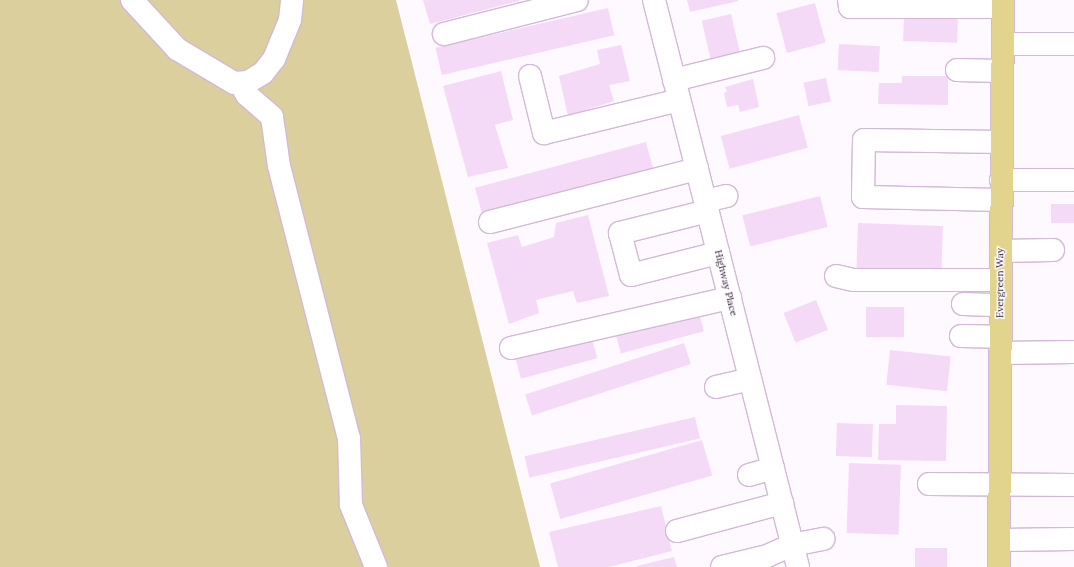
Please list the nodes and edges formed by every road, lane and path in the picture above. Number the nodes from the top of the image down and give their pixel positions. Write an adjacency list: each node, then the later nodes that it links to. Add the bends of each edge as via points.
1 (132, 0): 14 (street, via 177,49 206,64 224,79)
2 (292, 0): 14 (street, via 290,20 274,59 262,73 248,82)
3 (577, 0): 7 (street)
4 (654, 0): 15 (street, Highway Place)
5 (849, 0): 6 (street, via 850,7)
6 (1003, 3): 8 (main road, Evergreen Way)
7 (444, 34)
8 (1003, 44): 9 (street); 12 (main road, Evergreen Way)
9 (1073, 44)
10 (763, 58): 15 (street)
11 (957, 70): 12 (street)
12 (1002, 71): 16 (main road, Evergreen Way)
13 (530, 76): 15 (street, via 544,133)
14 (240, 83): 48 (street, via 247,95 272,117 279,166 349,438 351,504)
15 (677, 90): 17 (street, Highway Place)
16 (1002, 142): 19 (main road, Evergreen Way); 19 (street, via 864,140 863,198)
17 (697, 169): 21 (street, Highway Place); 22 (street)
18 (1072, 180): 19 (street)
19 (1001, 190): 24 (main road, Evergreen Way)
20 (726, 196): 21 (street)
21 (706, 206): 25 (street, Highway Place); 25 (street, via 620,233 631,275)
22 (490, 222)
23 (1054, 250): 24 (street)
24 (1001, 251): 27 (main road, Evergreen Way)
25 (718, 253): 28 (street, Highway Place)
26 (836, 276): 27 (street, via 854,280)
27 (1000, 280): 30 (main road, Evergreen Way)
28 (730, 298): 33 (street); 35 (street, Highway Place)
29 (963, 304): 30 (street)
30 (1000, 305): 32 (main road, Evergreen Way)
31 (961, 336): 32 (street)
32 (1000, 345): 34 (street); 40 (main road, Evergreen Way)
33 (512, 348)
34 (1074, 352)
35 (750, 379): 36 (street); 37 (street, Highway Place)
36 (716, 388)
37 (773, 468): 38 (street); 42 (street, Highway Place)
38 (749, 475)
39 (929, 484): 40 (street)
40 (999, 485): 41 (street); 46 (main road, Evergreen Way)
41 (1074, 485)
42 (782, 503): 43 (street); 47 (street, Highway Place)
43 (676, 531)
44 (823, 539): 47 (street)
45 (1074, 539): 46 (street)
46 (999, 540): 51 (main road, Evergreen Way)
47 (792, 545): 49 (street, via 767,556); 50 (street, Highway Place)
48 (376, 567)
49 (722, 567)
50 (798, 567)
51 (999, 567)

